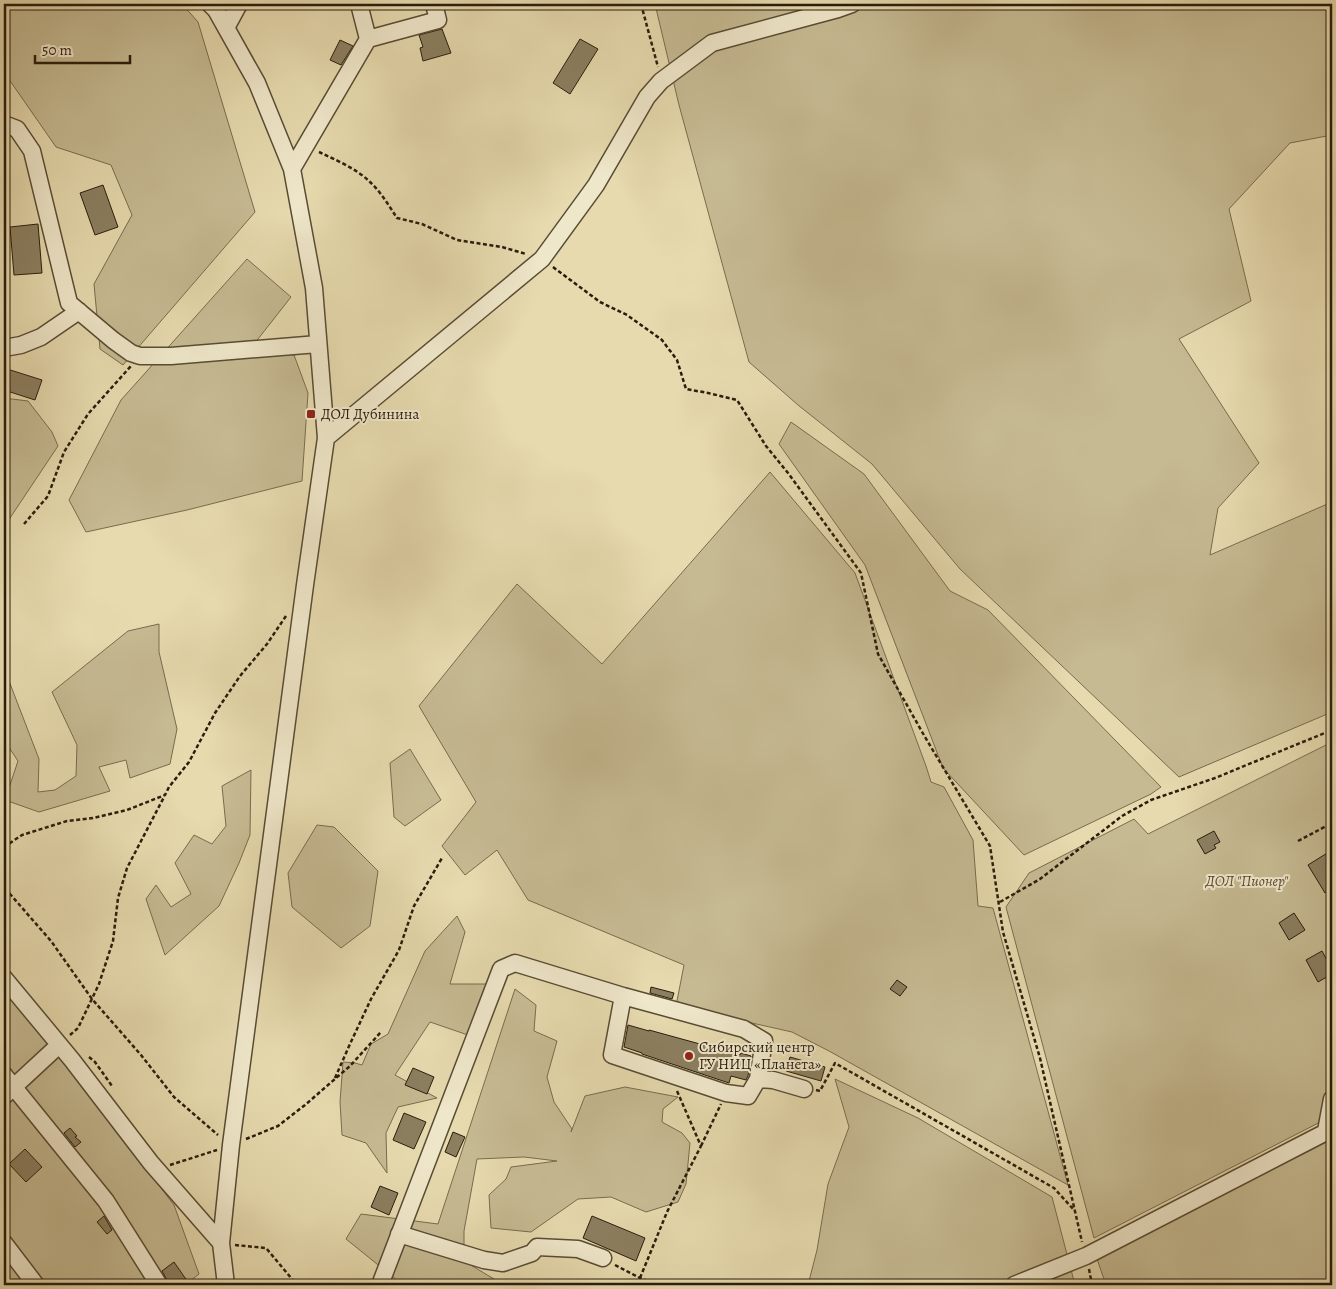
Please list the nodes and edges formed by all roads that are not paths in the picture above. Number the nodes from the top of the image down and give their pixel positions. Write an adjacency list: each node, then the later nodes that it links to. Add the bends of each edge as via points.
1 (210, 4): 6 (street)
2 (239, 4): 6 (street)
3 (359, 4): 7 (street)
4 (434, 4): 7 (street, via 438,20)
5 (852, 4): 13 (street, via 712,43 661,81 647,97 596,185 542,258)
6 (226, 28): 9 (street, via 257,83)
7 (368, 39): 9 (street)
8 (4, 124): 10 (street, via 17,129 32,151 70,303)
9 (292, 169): 11 (street, via 314,288)
10 (79, 311): 11 (street, via 131,354 140,356); 12 (street, via 41,337)
11 (318, 344): 13 (street)
12 (4, 348)
13 (326, 438): 24 (street, via 231,1145)
14 (4, 978): 16 (street)
15 (623, 996): 17 (street, via 744,1029 764,1040); 17 (street, via 612,1055 726,1093 748,1096); 22 (street, via 515,963 501,969)
16 (59, 1045): 18 (street); 24 (street, via 157,1170)
17 (758, 1079): 19 (street)
18 (7, 1086): 27 (street, via 106,1202)
19 (804, 1089)
20 (1332, 1099): 21 (street)
21 (1329, 1130): 30 (street, via 1086,1256)
22 (399, 1234): 25 (street, via 503,1263 532,1253 537,1247 578,1249); 29 (street)
23 (4, 1243): 26 (street)
24 (221, 1243): 28 (street)
25 (603, 1258)
26 (36, 1285)
27 (159, 1285)
28 (226, 1285)
29 (380, 1285)
30 (1014, 1285)

